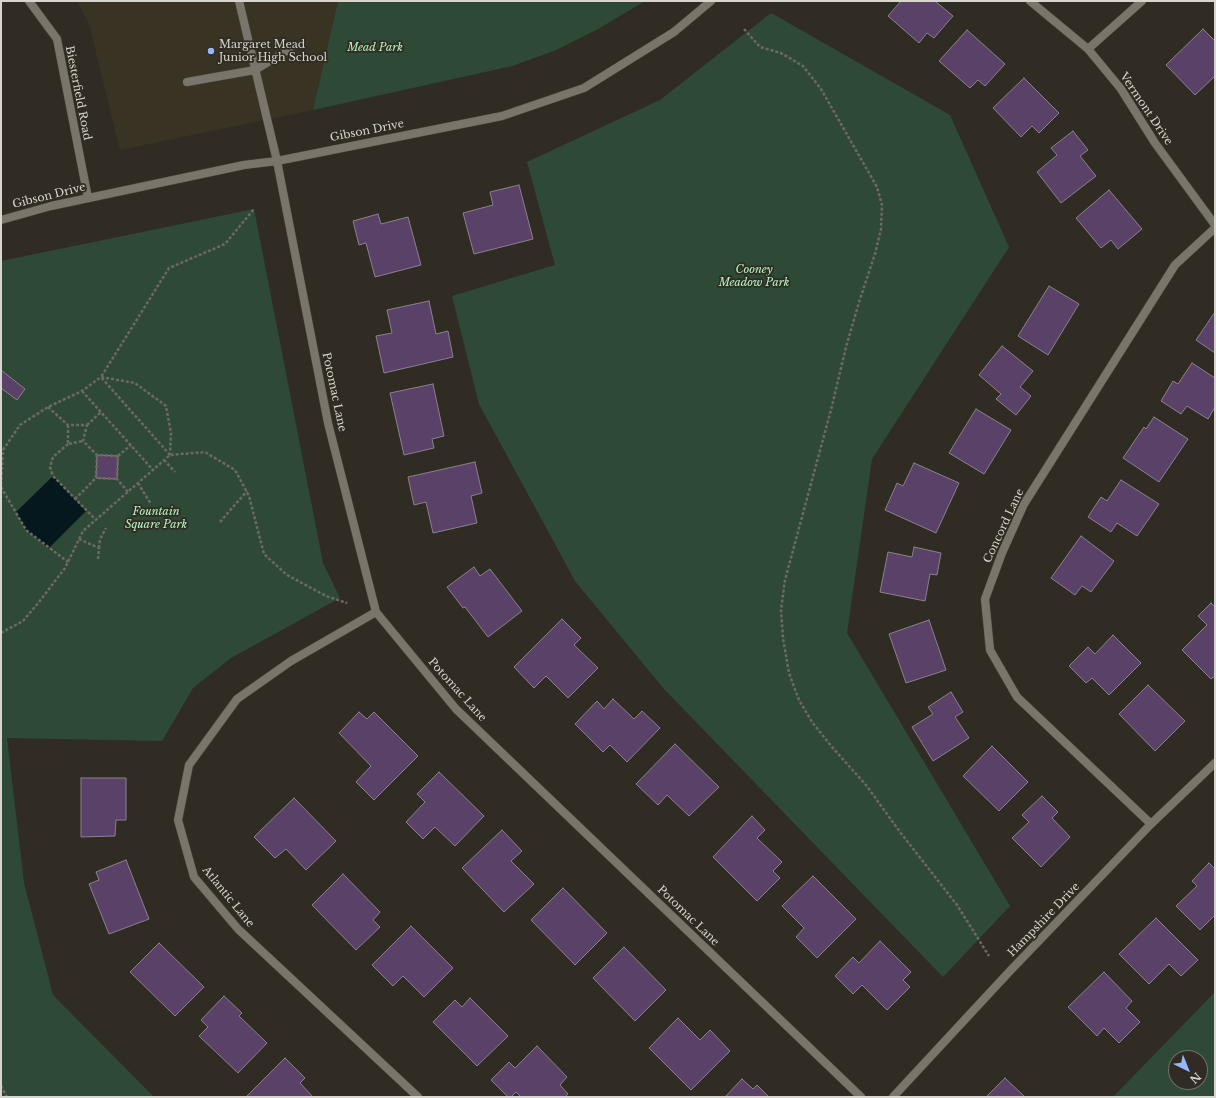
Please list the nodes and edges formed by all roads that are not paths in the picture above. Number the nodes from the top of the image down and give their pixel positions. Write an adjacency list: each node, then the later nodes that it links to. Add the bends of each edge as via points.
1 (29, 1): 11 (street, Biesterfield Road, via 57,38)
2 (239, 1): 8 (street, Potomac Lane)
3 (711, 1): 10 (street, Gibson Drive, via 674,32 584,88 502,116)
4 (1030, 1): 7 (street, Vermont Drive)
5 (1142, 1): 7 (street)
6 (291, 48): 8 (street)
7 (1088, 49): 13 (street, Vermont Drive, via 1121,89 1155,143)
8 (255, 70): 9 (street); 10 (street, Potomac Lane)
9 (187, 82)
10 (277, 161): 11 (street, Gibson Drive, via 244,165); 15 (street, Potomac Lane, via 328,423)
11 (88, 198): 12 (street, Gibson Drive)
12 (1, 220)
13 (1215, 225)
14 (1215, 228): 17 (street, Concord Lane, via 1175,264 1024,504 985,599 990,650 1017,697)
15 (376, 612): 18 (street, Atlantic Lane, via 291,661 237,699 189,764 178,820 194,876 238,929); 19 (street, Potomac Lane, via 456,709)
16 (1215, 763): 17 (street, Hampshire Drive)
17 (1151, 824): 20 (street, Hampshire Drive)
18 (418, 1097)
19 (861, 1097)
20 (893, 1097)

